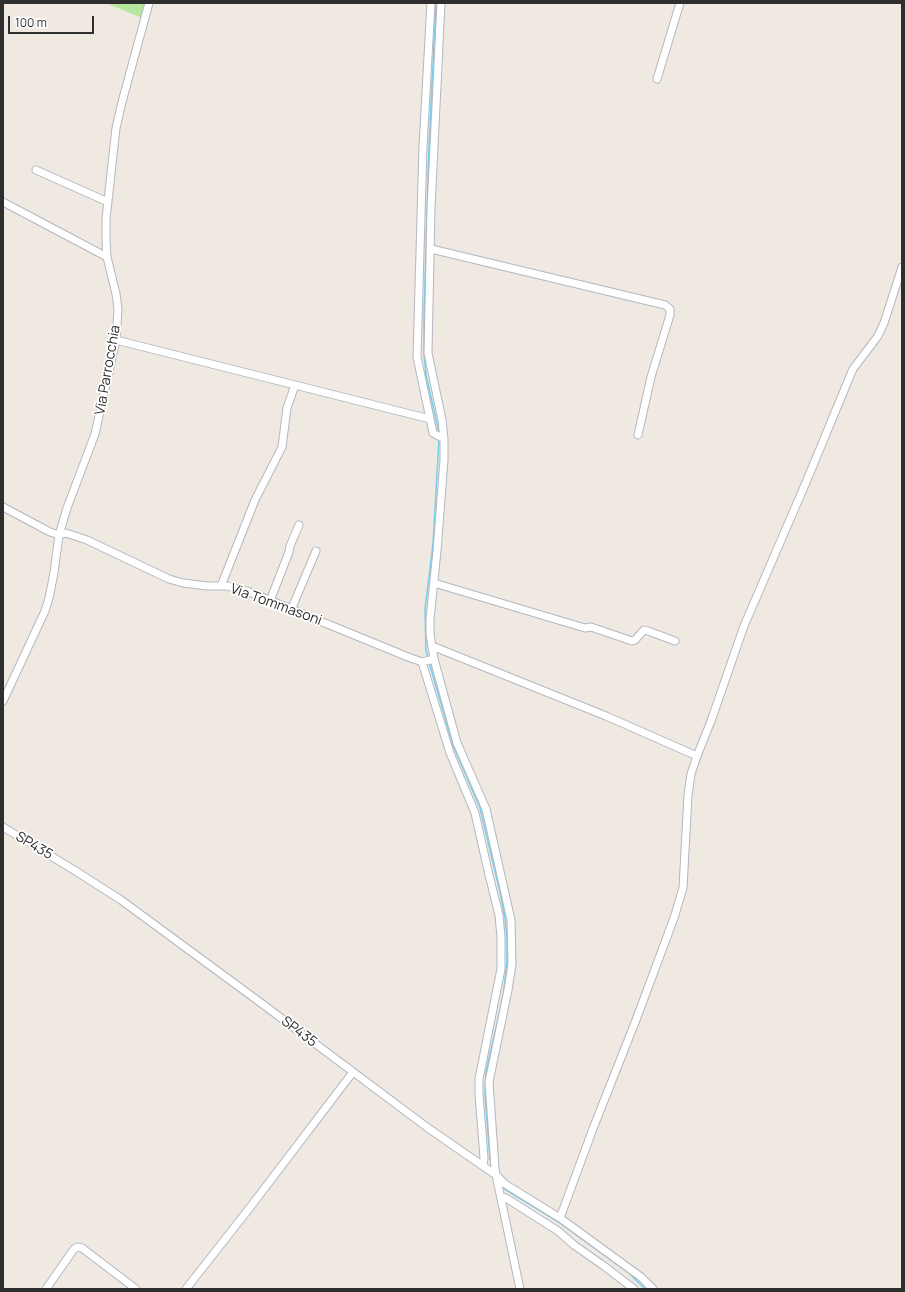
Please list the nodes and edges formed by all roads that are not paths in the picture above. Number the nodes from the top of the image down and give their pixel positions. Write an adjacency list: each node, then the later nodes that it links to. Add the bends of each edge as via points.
1 (149, 3): 8 (street, Via Parrocchia, via 116,128)
2 (431, 3): 14 (street, via 423,146 417,357)
3 (441, 3): 9 (street)
4 (680, 3): 5 (street)
5 (657, 79)
6 (36, 170): 8 (street)
7 (3, 202): 10 (street)
8 (108, 202): 10 (street, Via Parrocchia)
9 (431, 248): 15 (street, via 666,305 670,309 670,314 651,377); 16 (street, via 428,353 442,420)
10 (107, 256): 12 (street, Via Parrocchia, via 118,309)
11 (902, 266): 29 (street, via 884,323 878,336 853,369 744,626)
12 (116, 340): 13 (street); 19 (street, Via Parrocchia, via 95,434)
13 (295, 385): 14 (street); 22 (street, via 287,408 282,447 255,500)
14 (430, 419): 16 (street, via 433,433)
15 (638, 435)
16 (441, 437): 21 (street, via 443,467)
17 (3, 507): 19 (street, Via Tommasoni)
18 (299, 525): 23 (street)
19 (59, 535): 22 (street, Via Tommasoni, via 66,533 87,540 169,579 183,583); 28 (street, Via Parrocchia, via 45,611)
20 (316, 551): 24 (street)
21 (434, 583): 25 (street, via 632,641 644,630); 26 (street, via 430,619)
22 (221, 586): 23 (street, Via Tommasoni, via 246,591)
23 (270, 601): 24 (street, Via Tommasoni)
24 (291, 610): 27 (street, Via Tommasoni)
25 (675, 641)
26 (432, 646): 27 (street); 29 (street, via 606,716)
27 (428, 660): 31 (street, via 450,754 475,813 489,875); 31 (street, via 457,743 486,809 501,877)
28 (3, 701)
29 (696, 756): 36 (street, via 688,795 683,888 663,951)
30 (3, 827): 32 (street, SP435, via 121,900)
31 (503, 906): 33 (street, via 501,969 479,1086); 34 (street, via 511,920 512,964 489,1088)
32 (353, 1072): 33 (street, SP435); 39 (street)
33 (483, 1166): 34 (street, SP435)
34 (496, 1175): 35 (street); 36 (street, SP435, via 505,1184)
35 (500, 1197): 40 (street); 41 (street, via 506,1198 558,1232)
36 (560, 1218): 42 (street, SP435, via 641,1277)
37 (46, 1289): 38 (street, via 78,1247)
38 (136, 1289)
39 (186, 1289)
40 (520, 1289)
41 (634, 1289)
42 (653, 1289)

